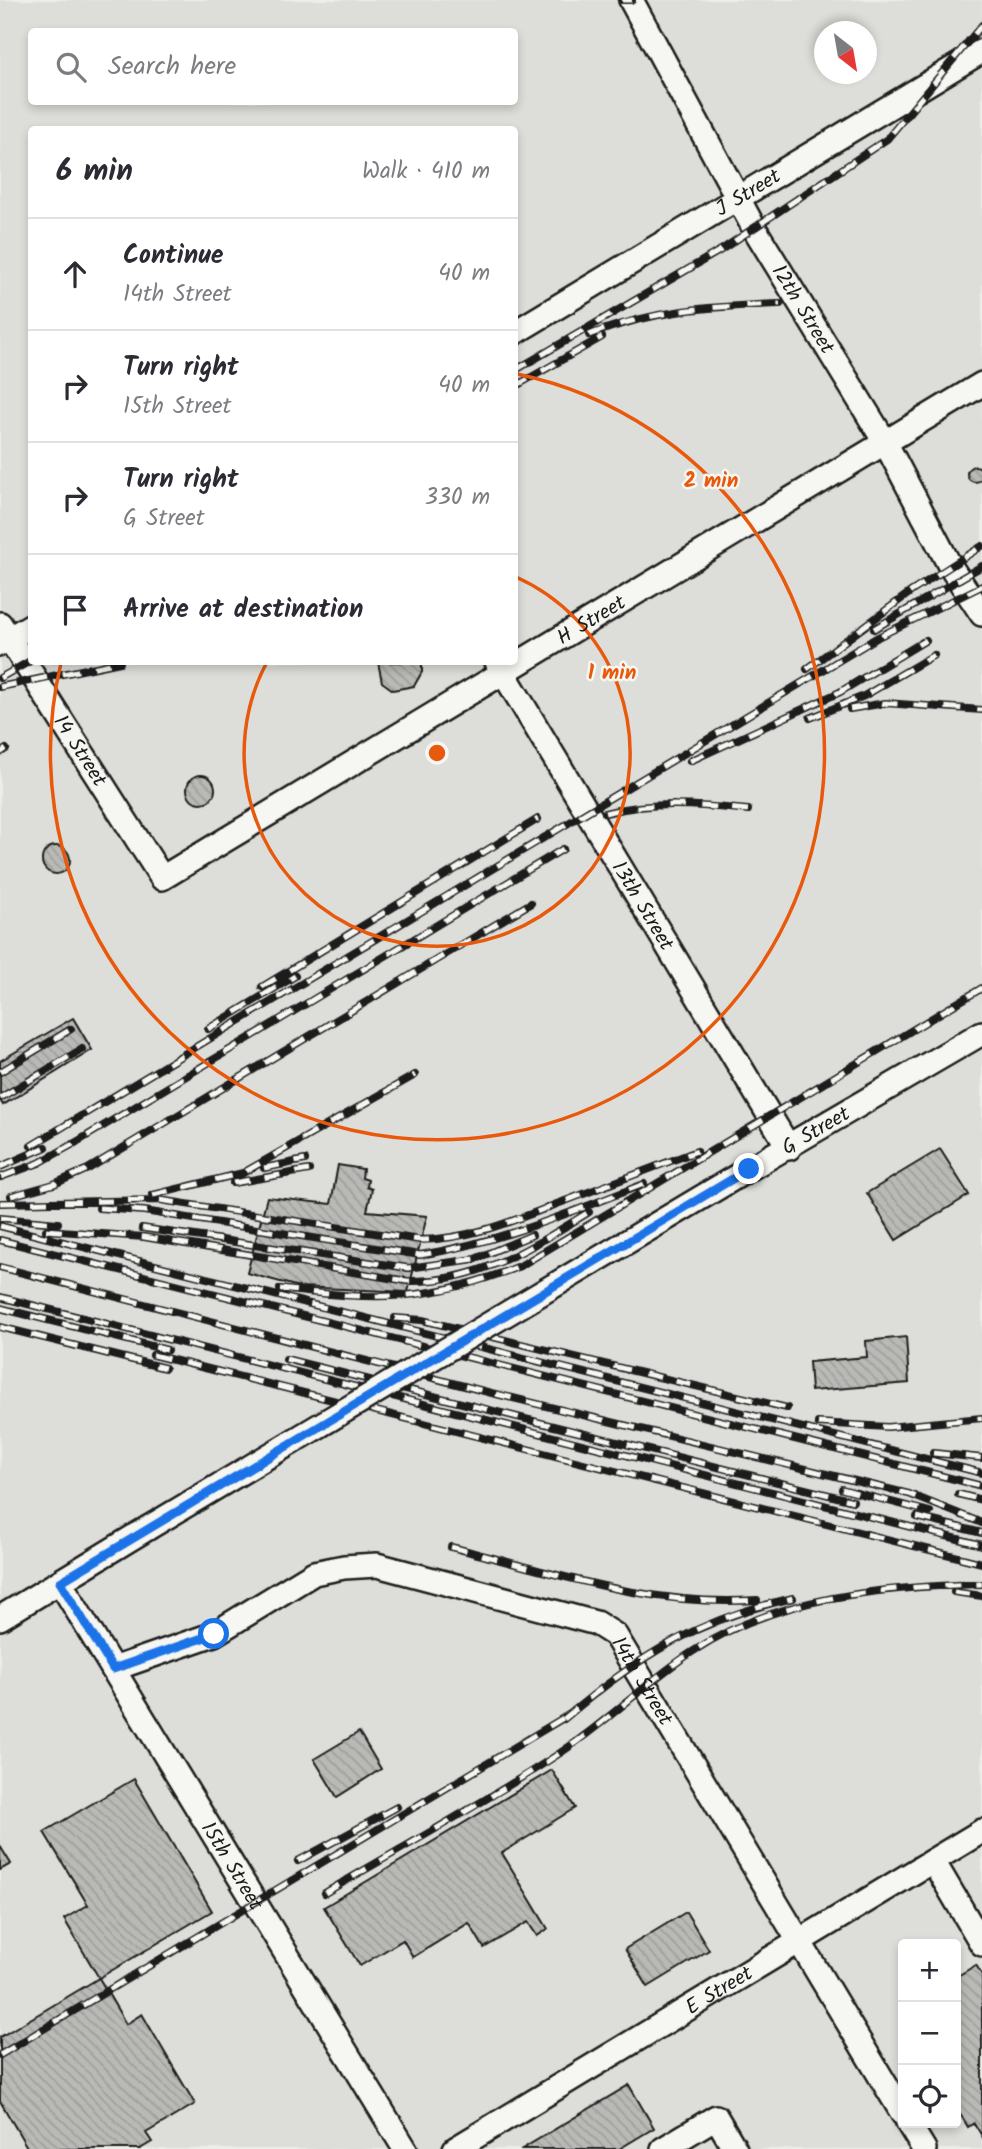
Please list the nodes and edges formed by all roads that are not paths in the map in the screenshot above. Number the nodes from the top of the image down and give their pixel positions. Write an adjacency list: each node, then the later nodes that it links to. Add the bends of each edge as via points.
1 (631, 0): 3 (lane, 12th Street)
2 (982, 51): 3 (lane, J Street)
3 (740, 197): 4 (lane, J Street); 6 (lane, 12th Street, via 754,228)
4 (518, 331)
5 (982, 384): 6 (lane, H Street)
6 (885, 442): 7 (lane, 12th Street, via 950,566); 10 (lane, H Street)
7 (982, 614)
8 (28, 626): 9 (lane)
9 (3, 635): 12 (lane, 14 Street)
10 (518, 656)
11 (500, 667): 12 (lane, H Street); 14 (lane, 13th Street)
12 (162, 878)
13 (982, 1033): 14 (lane, G Street)
14 (789, 1147): 15 (lane, G Street, bridge)
15 (60, 1582): 16 (lane, G Street); 17 (lane, 15th Street)
16 (0, 1618)
17 (113, 1669): 20 (lane, 14th Street, via 214,1634 314,1573 344,1567 377,1565 596,1623 615,1635); 24 (lane, 15th Street)
18 (982, 1831): 19 (lane, E Street)
19 (933, 1861): 20 (lane, E Street); 21 (lane)
20 (800, 1943): 22 (lane, 14th Street); 25 (lane, E Street)
21 (982, 1944)
22 (898, 2106)
23 (911, 2128): 28 (lane)
24 (405, 2149)
25 (456, 2149)
26 (663, 2149): 27 (lane, via 716,2117)
27 (734, 2149)
28 (924, 2149)

